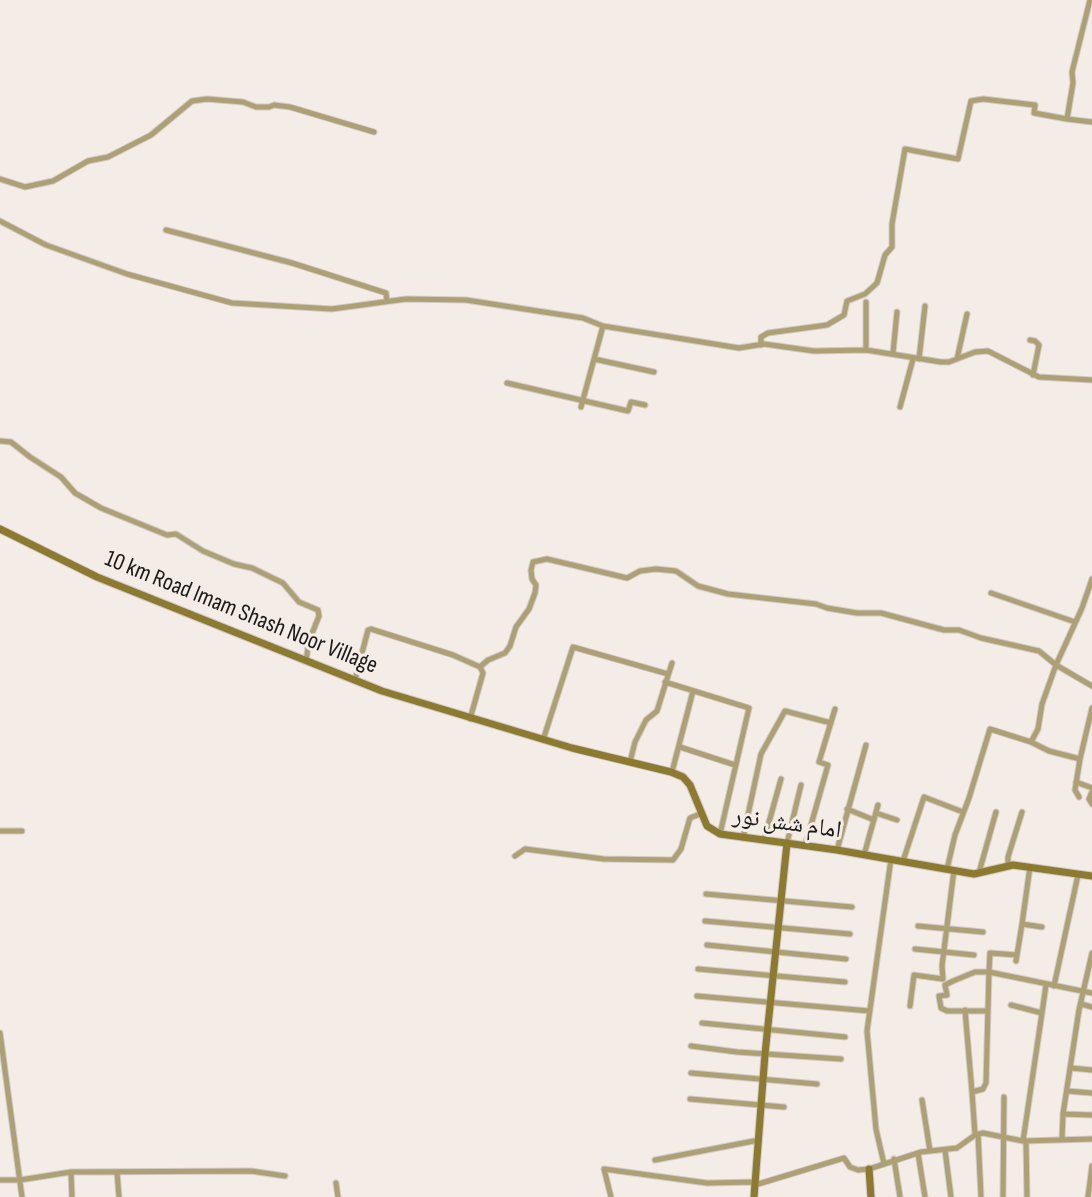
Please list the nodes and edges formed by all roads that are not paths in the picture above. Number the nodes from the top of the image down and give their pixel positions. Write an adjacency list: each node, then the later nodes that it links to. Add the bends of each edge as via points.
1 (1090, 0): 2 (street, via 1072,72)
2 (1067, 119): 3 (street); 15 (street, via 1034,113 1035,105 971,101 958,159 905,149 892,247 877,283 847,301 844,315 827,325 768,333 761,337)
3 (1092, 122)
4 (374, 132): 5 (street, via 274,104 256,107 243,102 192,100 151,135 108,157 88,161 54,181 25,187)
5 (0, 180)
6 (0, 221): 8 (street, via 46,245 127,274 232,303 332,309)
7 (166, 230): 8 (street, via 374,289 386,293)
8 (387, 301): 13 (street, via 466,299 583,318)
9 (866, 302): 16 (street)
10 (925, 306): 19 (street)
11 (897, 312): 17 (street)
12 (967, 314): 20 (street)
13 (603, 326): 15 (street, via 740,348); 18 (street)
14 (1030, 340): 22 (street, via 1039,345)
15 (761, 345): 16 (street)
16 (866, 350): 17 (street)
17 (893, 353): 19 (street)
18 (594, 359): 21 (street); 25 (street)
19 (916, 359): 20 (street); 27 (street)
20 (957, 359): 22 (street, via 988,351)
21 (654, 372)
22 (1033, 375): 23 (street)
23 (1092, 380)
24 (507, 383): 25 (street)
25 (582, 404): 26 (street, via 628,411 631,402)
26 (645, 405)
27 (900, 407)
28 (0, 441): 34 (street, via 11,442 101,508 167,535 176,534 203,551 283,583 299,602 318,610)
29 (0, 531): 34 (street, 10 km Road Imam Shash Noor Village, via 97,577)
30 (1092, 579): 32 (street)
31 (991, 593): 33 (street)
32 (1089, 597): 33 (street)
33 (1075, 622): 36 (street)
34 (306, 661): 39 (street, 10 km Road Imam Shash Noor Village)
35 (672, 663): 38 (street)
36 (1056, 665): 37 (street, via 1026,647 881,613 728,594 698,586 676,571 640,571 627,578 547,559 533,562 535,593 510,646); 41 (street); 48 (street)
37 (480, 667): 39 (street, via 371,629); 45 (street)
38 (668, 674): 40 (street); 47 (street, via 573,647)
39 (355, 680): 45 (street, 10 km Road Imam Shash Noor Village)
40 (666, 682): 42 (street); 52 (street, via 657,711 646,720)
41 (1092, 687)
42 (693, 691): 50 (street); 53 (street, via 749,708)
43 (1092, 708): 51 (street)
44 (835, 709): 46 (street)
45 (472, 719): 47 (street)
46 (831, 723): 73 (street, via 785,711 761,754); 76 (street, via 819,762 828,765)
47 (544, 740): 52 (street)
48 (1031, 742): 51 (street); 64 (street, via 990,729)
49 (866, 745): 62 (street)
50 (680, 747): 53 (street); 54 (street)
51 (1080, 759): 56 (street)
52 (630, 762): 54 (street)
53 (736, 765): 72 (street)
54 (672, 772): 67 (street, امام شش نور, via 690,785)
55 (781, 779): 74 (street)
56 (1076, 782): 58 (street); 59 (street)
57 (801, 785): 75 (street)
58 (1092, 790): 60 (street)
59 (1079, 797)
60 (1092, 804)
61 (878, 805): 66 (street)
62 (847, 809): 68 (street); 77 (street)
63 (996, 811): 85 (street)
64 (963, 812): 81 (street, via 924,797); 84 (street)
65 (1022, 812): 82 (street)
66 (876, 813): 68 (street); 69 (street)
67 (700, 814): 72 (street, امام شش نور, via 707,826); 79 (street, via 690,818 673,860 604,859 525,849)
68 (874, 820): 78 (street)
69 (897, 820)
70 (0, 831): 71 (street)
71 (22, 831)
72 (720, 834): 73 (street, امام شش نور)
73 (743, 838): 74 (street, امام شش نور)
74 (764, 841): 75 (street, امام شش نور)
75 (786, 843): 76 (street, امام شش نور); 89 (street)
76 (805, 846): 77 (street, امام شش نور)
77 (837, 850): 78 (street, امام شش نور)
78 (864, 855): 80 (street, امام شش نور)
79 (515, 856)
80 (891, 859): 81 (street, امام شش نور); 122 (street)
81 (903, 861): 84 (street, امام شش نور)
82 (1008, 866): 83 (street, امام شش نور); 85 (street, امام شش نور)
83 (1030, 867): 86 (street, امام شش نور); 92 (street)
84 (950, 870): 85 (street, امام شش نور); 96 (street)
85 (981, 873)
86 (1078, 875): 87 (street, امام شش نور); 111 (street)
87 (1092, 876)
88 (706, 894): 89 (street)
89 (780, 900): 90 (street); 94 (street)
90 (852, 907)
91 (705, 921): 94 (street)
92 (1022, 924): 95 (street); 107 (street, via 1016,958 990,953)
93 (918, 926): 96 (street)
94 (777, 927): 98 (street); 101 (street)
95 (1042, 927)
96 (946, 928): 97 (street); 103 (street)
97 (983, 932)
98 (849, 934)
99 (706, 945): 101 (street)
100 (915, 949): 103 (street)
101 (775, 952): 105 (street); 108 (street)
102 (1092, 953): 112 (street)
103 (944, 954): 104 (street); 118 (street, via 943,979 915,975)
104 (974, 955)
105 (846, 959)
106 (698, 969): 108 (street)
107 (989, 972): 110 (street); 120 (street, via 975,972 945,985 947,995 939,996 941,1008); 121 (street)
108 (773, 976): 109 (street); 115 (street)
109 (845, 982)
110 (1045, 985): 111 (street); 123 (street)
111 (1054, 986): 112 (street)
112 (1083, 992): 113 (street); 116 (street)
113 (1092, 993)
114 (697, 996): 115 (street)
115 (771, 1003): 122 (street); 125 (street)
116 (1081, 1004): 119 (street); 131 (street)
117 (1011, 1005): 123 (street)
118 (910, 1006)
119 (1092, 1007)
120 (965, 1010): 121 (street); 137 (street)
121 (988, 1011): 137 (street, via 986,1083)
122 (870, 1012): 157 (street, via 867,1031 876,1129)
123 (1042, 1013): 151 (street)
124 (702, 1023): 125 (street)
125 (768, 1029): 127 (street); 129 (street)
126 (0, 1033): 164 (street)
127 (845, 1037)
128 (691, 1046): 129 (street)
129 (765, 1054): 130 (street); 134 (street)
130 (841, 1059)
131 (1071, 1068): 132 (street); 136 (street)
132 (1092, 1070)
133 (691, 1073): 134 (street)
134 (764, 1079): 135 (street); 142 (street)
135 (817, 1084)
136 (1067, 1091): 138 (street); 144 (street)
137 (972, 1092): 146 (street)
138 (1092, 1093)
139 (1004, 1097): 147 (street)
140 (690, 1099): 142 (street)
141 (922, 1100): 153 (street)
142 (762, 1105): 143 (street); 150 (street)
143 (785, 1107)
144 (1063, 1114): 145 (street); 148 (street)
145 (1092, 1115)
146 (977, 1134): 147 (street); 152 (street); 177 (street)
147 (1004, 1136): 151 (street); 178 (street)
148 (1062, 1139): 149 (street); 151 (street)
149 (1092, 1139)
150 (759, 1140): 155 (street); 166 (street)
151 (1024, 1141): 179 (street)
152 (946, 1150): 153 (street); 176 (street)
153 (930, 1152): 154 (street)
154 (918, 1153): 156 (street); 175 (street)
155 (655, 1160)
156 (894, 1160): 157 (street); 174 (street)
157 (884, 1164): 159 (street)
158 (1092, 1166): 180 (street)
159 (869, 1169): 166 (street, via 850,1167 844,1158); 173 (street)
160 (71, 1172): 161 (street); 164 (street); 168 (street)
161 (117, 1172): 162 (street, via 251,1171); 169 (street)
162 (285, 1176)
163 (0, 1180): 164 (street)
164 (20, 1180): 167 (street)
165 (336, 1183): 170 (street)
166 (755, 1184): 171 (street, via 604,1169); 172 (street)
167 (22, 1197)
168 (72, 1197)
169 (119, 1197)
170 (338, 1197)
171 (611, 1197)
172 (754, 1197)
173 (871, 1197)
174 (900, 1197)
175 (925, 1197)
176 (951, 1197)
177 (981, 1197)
178 (1003, 1197)
179 (1027, 1197)
180 (1088, 1197)

